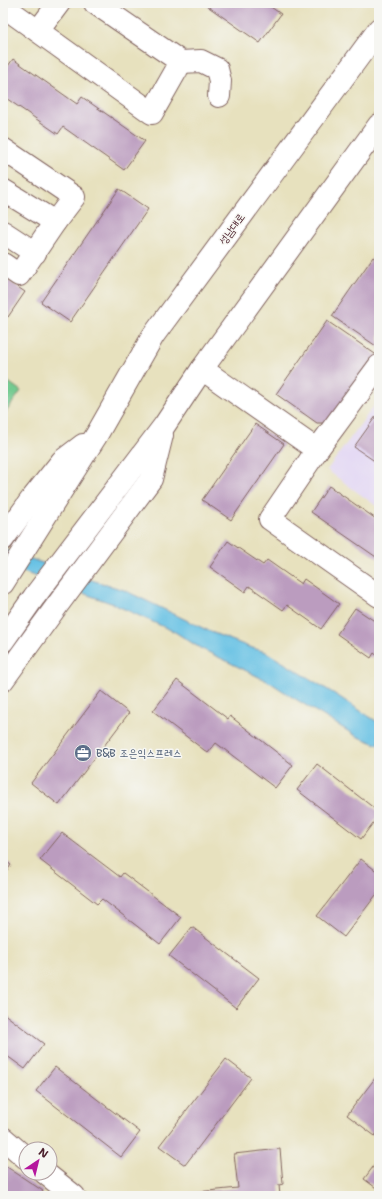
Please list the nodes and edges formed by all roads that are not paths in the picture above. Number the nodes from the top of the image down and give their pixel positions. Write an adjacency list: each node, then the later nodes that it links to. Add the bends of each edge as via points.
1 (59, 3): 5 (main road)
2 (95, 3): 6 (main road)
3 (3, 6): 5 (main road)
4 (379, 29): 19 (main road, 성남대로, via 153,336 96,436)
5 (38, 31): 6 (main road, via 152,113)
6 (181, 62): 7 (main road, via 201,61 217,69 220,81)
7 (219, 96)
8 (379, 125): 16 (main road)
9 (3, 149): 11 (main road, via 74,196)
10 (3, 190): 11 (main road)
11 (56, 222): 13 (main road)
12 (3, 232): 13 (main road)
13 (35, 253): 14 (main road, via 20,275)
14 (3, 264)
15 (379, 366): 18 (main road)
16 (202, 369): 17 (main road); 18 (main road)
17 (164, 426): 23 (main road); 24 (main road, via 151,479)
18 (317, 450): 22 (main road, via 270,519)
19 (40, 504): 20 (main road); 21 (main road)
20 (3, 539)
21 (4, 582)
22 (379, 596)
23 (3, 641)
24 (3, 680)
25 (5, 1143): 26 (main road)
26 (18, 1152)
27 (55, 1181): 28 (main road)
28 (74, 1196)

